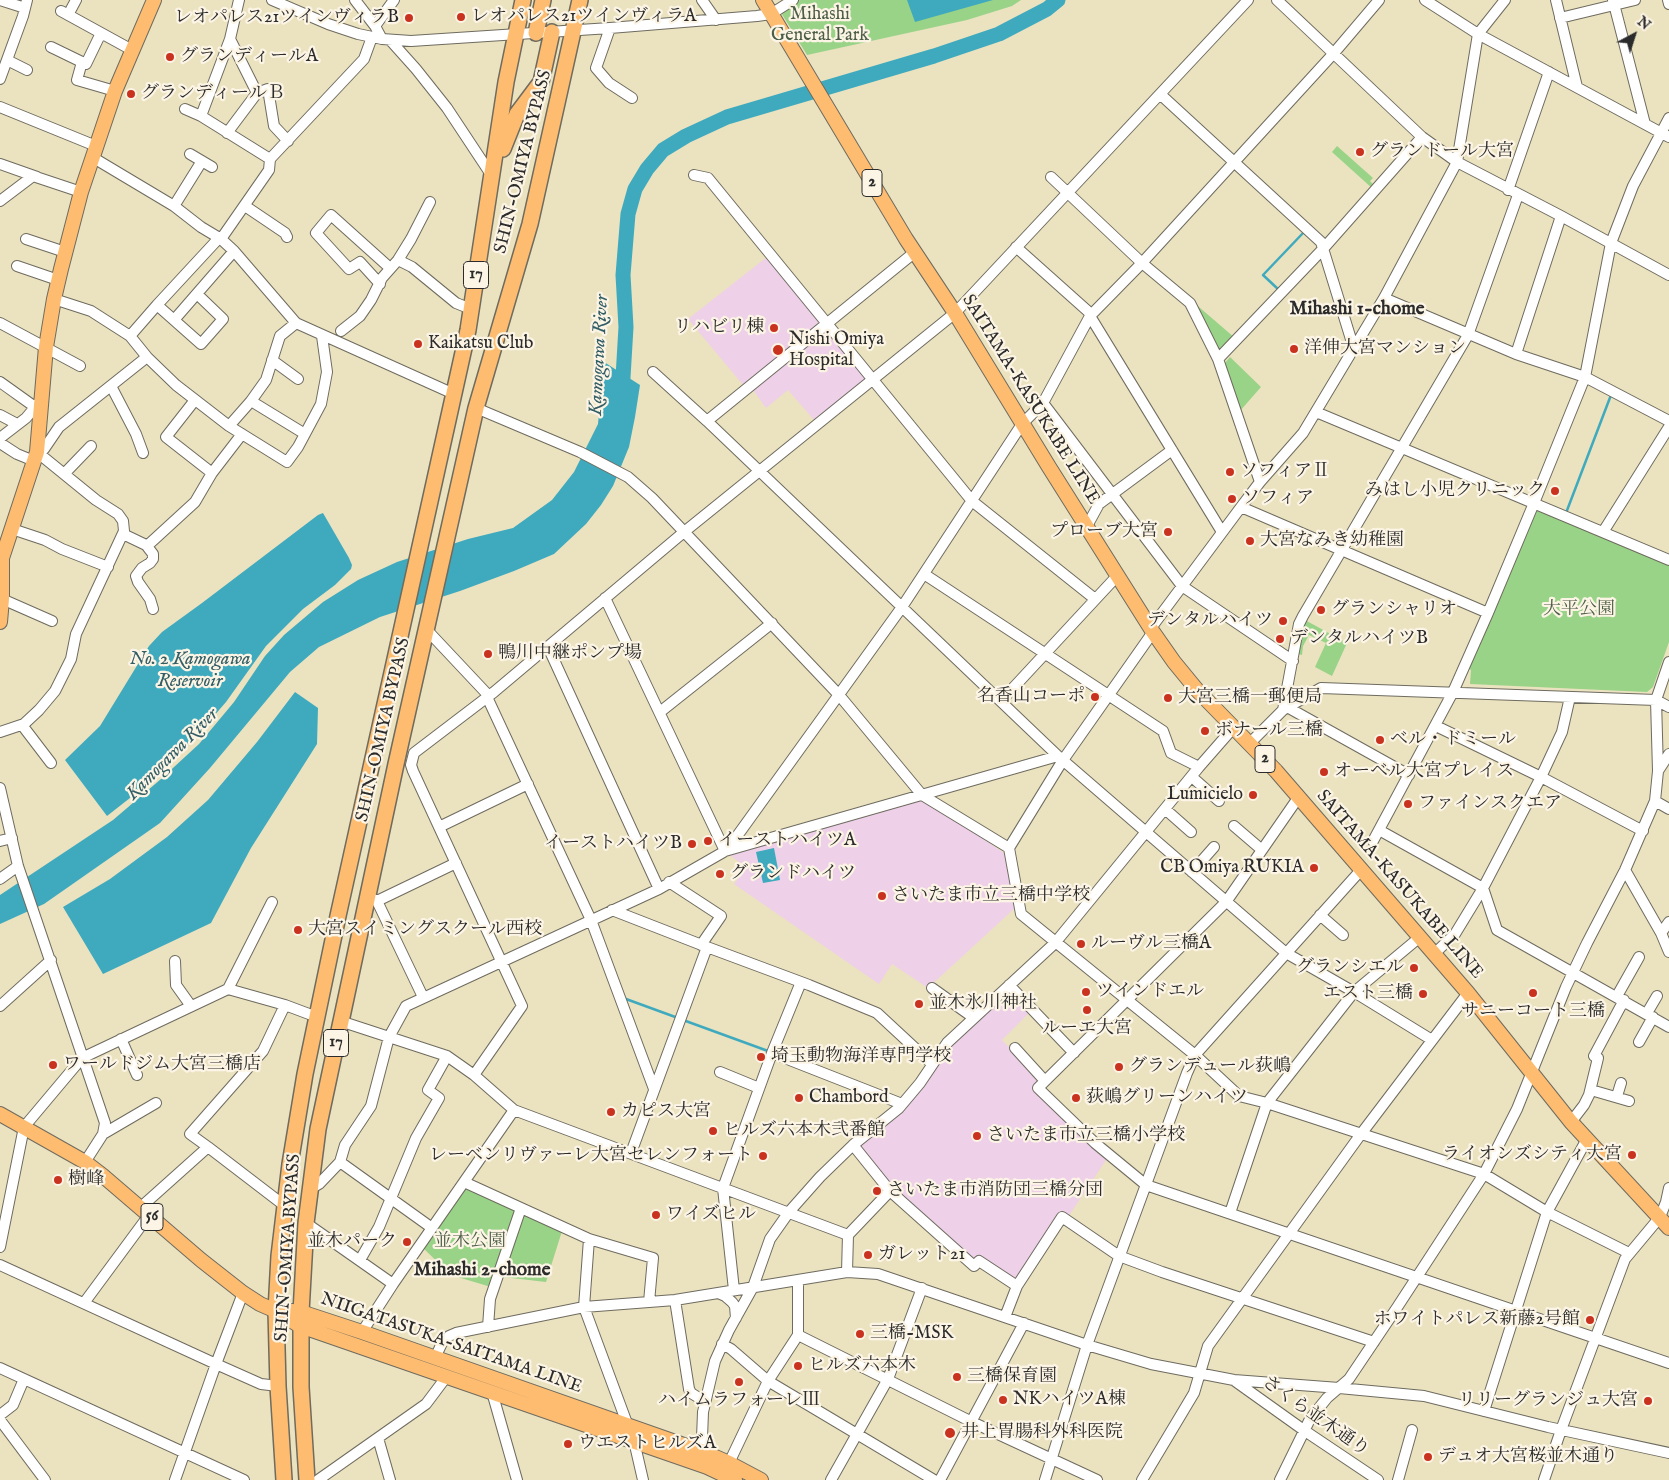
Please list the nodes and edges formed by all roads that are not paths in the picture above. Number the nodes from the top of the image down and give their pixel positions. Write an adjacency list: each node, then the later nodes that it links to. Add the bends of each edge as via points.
1 (0, 0): 23 (street)
2 (76, 0): 32 (street, via 64,13)
3 (154, 0): 39 (main road)
4 (239, 0): 36 (street)
5 (272, 0): 37 (street, via 328,24)
6 (355, 0): 28 (street)
7 (394, 0): 28 (street)
8 (522, 0): 34 (highway, SHIN-OMIYA BYPASS / 17)
9 (544, 0): 33 (highway)
10 (580, 0): 30 (highway, SHIN-OMIYA BYPASS / 17)
11 (702, 0): 27 (street)
12 (762, 0): 25 (main road, SAITAMA-KASUKABE LINE / 2)
13 (793, 0): 25 (street)
14 (1248, 0): 49 (street)
15 (1278, 0): 40 (street)
16 (1379, 0): 40 (street)
17 (1425, 0): 35 (street)
18 (1505, 0): 35 (street)
19 (1556, 0): 26 (street)
20 (1634, 0): 22 (street)
21 (1668, 0): 24 (street)
22 (1614, 2): 26 (street); 55 (street)
23 (26, 4): 41 (street)
24 (1669, 4)
25 (771, 14): 27 (street); 89 (main road, SAITAMA-KASUKABE LINE / 2)
26 (1560, 18): 46 (street)
27 (716, 20): 29 (street)
28 (374, 26): 37 (street)
29 (610, 28): 30 (street); 50 (street, via 596,68 609,83)
30 (574, 30): 31 (street); 130 (highway, SHIN-OMIYA BYPASS / 17, via 530,224)
31 (552, 32): 33 (street); 69 (highway, via 541,82 517,114)
32 (101, 33): 39 (street); 42 (street, via 86,64)
33 (536, 33): 34 (street)
34 (515, 34): 37 (street, via 427,40); 69 (highway, SHIN-OMIYA BYPASS / 17)
35 (1478, 34): 44 (street); 65 (street)
36 (230, 39): 48 (street); 53 (street)
37 (381, 39): 59 (street); 69 (street, via 446,108)
38 (50, 47): 42 (street)
39 (132, 50): 47 (main road)
40 (1334, 52): 58 (street); 64 (street)
41 (7, 60): 43 (street); 45 (street)
42 (82, 62): 47 (street, via 77,80)
43 (27, 70)
44 (1549, 72): 46 (street); 72 (street)
45 (0, 79)
46 (1577, 87): 55 (street)
47 (115, 91): 60 (main road)
48 (257, 93): 56 (street); 59 (street, via 268,89 274,126)
49 (1160, 94): 64 (street); 74 (street)
50 (632, 98)
51 (0, 107): 60 (street)
52 (185, 109): 53 (street)
53 (201, 116): 56 (street)
54 (1669, 118): 57 (street)
55 (1645, 124): 57 (street)
56 (227, 133): 62 (street)
57 (1665, 135): 84 (street, via 1633,186)
58 (1422, 137): 65 (street); 86 (street)
59 (288, 141): 62 (street)
60 (94, 151): 73 (main road); 78 (street)
61 (190, 154): 63 (street)
62 (270, 159): 79 (street, via 269,170)
63 (202, 161): 67 (street); 78 (street)
64 (1234, 162): 86 (street, via 1321,242); 91 (street)
65 (1457, 162): 72 (street); 98 (street)
66 (0, 164): 70 (street)
67 (212, 167)
68 (694, 174): 107 (street, via 708,178)
69 (492, 176): 101 (highway, SHIN-OMIYA BYPASS / 17)
70 (36, 177): 73 (street); 76 (street, via 32,176)
71 (1051, 177): 74 (street)
72 (1508, 190): 75 (street)
73 (81, 192): 88 (main road)
74 (1067, 193): 85 (street); 91 (street)
75 (1518, 195): 80 (street); 109 (street)
76 (0, 201)
77 (430, 202): 90 (street)
78 (174, 206): 82 (street)
79 (245, 206): 81 (street); 82 (street)
80 (1561, 216): 84 (street); 114 (street)
81 (287, 237)
82 (220, 239): 87 (street); 100 (street)
83 (26, 240): 88 (street)
84 (1611, 242): 94 (street); 120 (street)
85 (1016, 247): 102 (street); 103 (street)
86 (1323, 249): 113 (street); 116 (street)
87 (234, 251): 97 (street); 106 (street)
88 (65, 252): 95 (main road)
89 (914, 252): 102 (main road, SAITAMA-KASUKABE LINE / 2); 107 (street)
90 (398, 260): 93 (street); 101 (street, via 412,267 456,303)
91 (1142, 263): 103 (street); 116 (street, via 1190,303)
92 (17, 266): 95 (street)
93 (390, 268): 96 (street); 96 (street, via 331,215 316,233 349,269 360,262)
94 (1669, 275)
95 (58, 280): 99 (main road)
96 (380, 284): 108 (street, via 360,316)
97 (197, 294): 104 (street); 104 (street, via 223,320 201,344)
98 (1384, 298): 109 (street); 113 (street)
99 (54, 299): 110 (street, via 90,311); 112 (main road)
100 (157, 305): 104 (street); 110 (street)
101 (471, 309): 125 (highway, SHIN-OMIYA BYPASS / 17)
102 (955, 313): 122 (street); 136 (main road, SAITAMA-KASUKABE LINE / 2)
103 (1090, 315): 129 (street); 145 (street)
104 (174, 320)
105 (0, 322): 112 (street)
106 (296, 323): 111 (street); 117 (street, via 280,336)
107 (827, 324): 122 (street); 134 (street)
108 (342, 331)
109 (1468, 335): 114 (street); 144 (street)
110 (130, 336): 115 (street)
111 (322, 336): 125 (street); 140 (street, via 327,372 321,404)
112 (46, 347): 118 (street); 128 (main road)
113 (1354, 348): 131 (street)
114 (1516, 354): 120 (street)
115 (147, 357): 124 (street); 126 (street)
116 (1218, 359): 151 (street)
117 (272, 360): 121 (street); 127 (street, via 266,380)
118 (80, 366)
119 (653, 372): 134 (street)
120 (1585, 377): 133 (street); 154 (street)
121 (298, 379)
122 (872, 379): 148 (street); 153 (street)
123 (0, 382): 128 (street)
124 (111, 386): 146 (street); 147 (street, via 59,427)
125 (454, 394): 322 (highway, SHIN-OMIYA BYPASS / 17, via 338,916 306,1074)
126 (196, 400): 137 (street); 149 (street, via 166,437)
127 (251, 401): 137 (street); 140 (street)
128 (38, 403): 135 (street); 147 (main road)
129 (1043, 403): 136 (street); 152 (street)
130 (476, 408): 158 (street, via 580,452 628,477); 179 (highway, SHIN-OMIYA BYPASS / 17)
131 (1316, 412): 144 (street); 151 (street, via 1303,433)
132 (0, 415): 135 (street)
133 (1669, 420)
134 (707, 421): 148 (street)
135 (17, 424): 141 (street)
136 (1022, 424): 153 (street); 156 (main road, SAITAMA-KASUKABE LINE / 2)
137 (229, 426): 139 (street)
138 (1669, 427): 160 (street)
139 (242, 434): 140 (street, via 287,462); 149 (street)
140 (305, 434)
141 (0, 438)
142 (0, 444): 147 (street, via 17,454)
143 (91, 446): 150 (street)
144 (1402, 447): 154 (street); 163 (street)
145 (1172, 450): 152 (street); 159 (street)
146 (143, 453)
147 (36, 457): 150 (street); 157 (main road)
148 (759, 471): 158 (street); 173 (street)
149 (212, 473): 162 (street, via 195,502)
150 (64, 474): 161 (street, via 118,514 123,521)
151 (1260, 482): 155 (street)
152 (1112, 494): 156 (street, via 1099,504); 169 (street)
153 (972, 501): 167 (street); 172 (street)
154 (1534, 503): 160 (street); 175 (street)
155 (1241, 507): 159 (street); 163 (street)
156 (1086, 526): 168 (main road, SAITAMA-KASUKABE LINE / 2)
157 (12, 528): 165 (street); 166 (main road)
158 (684, 532): 170 (street); 178 (street)
159 (1222, 532): 169 (street)
160 (1603, 532): 164 (street)
161 (123, 534): 162 (street); 165 (street)
162 (147, 546): 174 (street, via 153,558 136,576)
163 (1341, 550): 175 (street); 183 (street, via 1299,624)
164 (1669, 560)
165 (108, 566): 195 (street, via 76,634 71,660 55,691)
166 (1, 572): 171 (main road)
167 (924, 574): 173 (street); 182 (street)
168 (1118, 575): 172 (street); 180 (main road, SAITAMA-KASUKABE LINE / 2)
169 (1182, 586): 180 (street); 183 (street)
170 (605, 598): 181 (street); 194 (street)
171 (2, 599): 176 (street); 177 (main road)
172 (1095, 599): 182 (street)
173 (902, 607): 186 (street); 191 (street)
174 (153, 609)
175 (1488, 613): 185 (street)
176 (52, 621)
177 (0, 622)
178 (772, 623): 186 (street); 194 (street)
179 (426, 629): 188 (street); 239 (highway, SHIN-OMIYA BYPASS / 17)
180 (1152, 630): 187 (street); 197 (main road, SAITAMA-KASUKABE LINE / 2, via 1197,690)
181 (548, 647): 188 (street); 237 (street)
182 (1044, 654): 187 (street); 191 (street)
183 (1293, 660): 193 (street)
184 (1669, 662): 190 (street)
185 (1453, 692): 189 (street); 193 (street, via 1321,688); 196 (street)
186 (839, 695): 210 (street); 228 (street)
187 (1108, 696): 201 (street); 203 (street, via 1163,731 1172,753)
188 (488, 697): 208 (street); 217 (street, via 414,753 411,765)
189 (1570, 697): 190 (street); 207 (street, via 1562,732)
190 (1656, 700): 192 (street); 204 (street)
191 (1001, 701): 201 (street)
192 (1669, 707)
193 (1285, 709): 199 (street); 205 (street)
194 (660, 712): 228 (street)
195 (22, 725): 198 (street); 202 (street)
196 (1436, 726): 205 (street); 207 (street)
197 (1234, 727): 199 (main road, SAITAMA-KASUKABE LINE / 2); 203 (street)
198 (0, 732)
199 (1250, 743): 211 (main road, SAITAMA-KASUKABE LINE / 2)
200 (1669, 754): 204 (street)
201 (1060, 758): 210 (street); 220 (street); 226 (street)
202 (51, 762)
203 (1199, 767): 206 (street)
204 (1658, 771): 213 (street)
205 (1409, 775): 218 (street)
206 (1192, 776): 212 (street); 214 (street)
207 (1540, 777): 219 (street); 238 (street)
208 (528, 784): 217 (street); 244 (street)
209 (0, 790): 222 (street)
210 (922, 795): 226 (street); 228 (street)
211 (1298, 798): 227 (street); 231 (main road, SAITAMA-KASUKABE LINE / 2)
212 (1219, 801)
213 (1655, 801): 215 (street); 219 (street)
214 (1166, 809): 220 (street); 221 (street)
215 (1669, 809)
216 (1234, 826): 227 (street)
217 (439, 827): 229 (street)
218 (1379, 830): 224 (street); 238 (street)
219 (1643, 831): 232 (street)
220 (1147, 832): 234 (street); 249 (street)
221 (1191, 832)
222 (12, 838): 223 (street); 230 (street)
223 (0, 841)
224 (1374, 841)
225 (1214, 847): 234 (street)
226 (1009, 848): 249 (street, via 1021,914)
227 (1262, 850): 241 (street)
228 (725, 851): 236 (street)
229 (456, 863): 239 (street); 257 (street)
230 (19, 868): 233 (street); 235 (street); 255 (street)
231 (1361, 870): 243 (street); 248 (main road, SAITAMA-KASUKABE LINE / 2)
232 (1625, 870): 246 (street); 258 (street)
233 (0, 871)
234 (1192, 872): 241 (street)
235 (0, 878)
236 (669, 882): 237 (street); 250 (street, via 721,916)
237 (658, 888): 242 (street)
238 (1483, 888): 253 (street, via 1455,934); 258 (street, via 1497,930)
239 (372, 899): 266 (street); 275 (highway, SHIN-OMIYA BYPASS / 17)
240 (272, 902): 262 (street)
241 (1226, 902): 252 (street); 268 (street)
242 (612, 910): 244 (street); 250 (street)
243 (1320, 915): 247 (street); 252 (street)
244 (591, 920): 257 (street); 294 (street)
245 (1669, 922): 246 (street)
246 (1661, 933): 251 (street)
247 (1342, 935)
248 (1420, 937): 253 (main road, SAITAMA-KASUKABE LINE / 2); 263 (street)
249 (1055, 943): 260 (street); 268 (street)
250 (704, 946): 259 (street); 294 (street)
251 (1669, 951)
252 (1286, 953): 263 (street); 284 (street)
253 (1434, 954): 264 (main road, SAITAMA-KASUKABE LINE / 2)
254 (1639, 957): 267 (street)
255 (51, 960): 270 (street); 286 (street)
256 (175, 961): 271 (street, via 176,985)
257 (502, 961): 266 (street); 291 (street, via 522,1006)
258 (1574, 972): 267 (street); 289 (street)
259 (801, 982): 282 (street); 287 (street, via 877,1013)
260 (1009, 985): 274 (street); 283 (street)
261 (932, 988): 274 (street)
262 (228, 989): 269 (street); 271 (street)
263 (1354, 992): 279 (street); 300 (street)
264 (1468, 993): 279 (street); 289 (main road, SAITAMA-KASUKABE LINE / 2)
265 (1657, 996): 273 (street)
266 (423, 997): 277 (street, via 406,1006)
267 (1620, 998): 273 (street); 296 (street, via 1594,1056 1598,1058)
268 (1128, 1000): 283 (street); 284 (street)
269 (285, 1005): 272 (street); 310 (street, via 263,1051 190,1134)
270 (0, 1006)
271 (191, 1006): 278 (street)
272 (309, 1014)
273 (1650, 1015): 276 (street); 280 (street)
274 (974, 1018): 287 (street, via 946,1043)
275 (340, 1021): 277 (street); 319 (highway, SHIN-OMIYA BYPASS / 17, via 318,1129)
276 (1669, 1027)
277 (390, 1037): 285 (street); 313 (street, via 371,1106 345,1145)
278 (121, 1039): 286 (street); 290 (street)
279 (1432, 1040): 307 (street)
280 (1639, 1042)
281 (1015, 1048): 292 (street)
282 (772, 1053): 295 (street); 301 (street)
283 (1074, 1053): 292 (street)
284 (1195, 1055): 300 (street, via 1239,1096); 316 (street)
285 (447, 1056): 291 (street); 321 (street, via 428,1090 439,1098 416,1138)
286 (82, 1058): 305 (street); 306 (street, via 105,1123)
287 (932, 1064): 301 (street)
288 (720, 1072): 295 (street)
289 (1532, 1073): 304 (main road, SAITAMA-KASUKABE LINE / 2); 314 (street)
290 (137, 1075)
291 (474, 1075): 302 (street)
292 (1045, 1081): 316 (street, via 1038,1088 1095,1143)
293 (1620, 1083): 297 (street)
294 (654, 1088): 311 (street)
295 (759, 1088): 317 (street)
296 (1590, 1090): 297 (street); 304 (street)
297 (1617, 1096): 298 (street)
298 (1629, 1100)
299 (156, 1103): 306 (street)
300 (1266, 1103): 307 (street); 327 (street)
301 (902, 1104): 309 (street)
302 (514, 1110): 311 (street); 315 (street)
303 (0, 1114): 305 (main road, 56)
304 (1571, 1122): 308 (main road, SAITAMA-KASUKABE LINE / 2)
305 (24, 1127): 312 (main road, 56); 332 (street)
306 (103, 1134): 312 (street)
307 (1361, 1134): 314 (street); 334 (street)
308 (1587, 1140): 326 (street); 328 (main road, SAITAMA-KASUKABE LINE / 2)
309 (853, 1145): 320 (street); 325 (street)
310 (208, 1148): 322 (street); 324 (street)
311 (631, 1153): 317 (street)
312 (85, 1162): 324 (main road, 56)
313 (340, 1162): 319 (street); 321 (street)
314 (1484, 1174): 326 (street); 342 (street)
315 (464, 1182): 323 (street); 330 (street)
316 (1146, 1185): 327 (street); 338 (street)
317 (723, 1188): 325 (street); 348 (street)
318 (1669, 1188): 328 (street)
319 (310, 1190): 329 (highway, SHIN-OMIYA BYPASS / 17)
320 (890, 1191): 333 (street); 346 (street, via 974,1266 979,1261)
321 (391, 1198): 330 (street); 339 (street, via 379,1228)
322 (285, 1206): 357 (highway, SHIN-OMIYA BYPASS / 17)
323 (521, 1208): 335 (street); 362 (street, via 490,1300)
324 (145, 1211): 349 (main road, 56); 354 (street)
325 (789, 1212): 333 (street); 345 (street, via 770,1239)
326 (1547, 1212): 337 (street); 356 (street)
327 (1230, 1213): 334 (street)
328 (1660, 1217): 331 (main road, SAITAMA-KASUKABE LINE / 2); 337 (street)
329 (306, 1223): 339 (street); 360 (highway, SHIN-OMIYA BYPASS / 17)
330 (432, 1228): 344 (street)
331 (1669, 1228)
332 (1, 1235): 336 (street)
333 (848, 1235): 341 (street)
334 (1289, 1235): 342 (street); 351 (street)
335 (589, 1239): 353 (street, via 654,1258); 355 (street)
336 (0, 1247)
337 (1629, 1253): 365 (street)
338 (1120, 1256): 346 (street, via 1062,1217); 351 (street); 368 (street)
339 (360, 1260): 344 (street)
340 (0, 1264): 354 (street)
341 (847, 1272): 343 (street); 347 (street, via 878,1274)
342 (1417, 1277): 356 (street); 366 (street)
343 (798, 1280): 345 (street); 364 (street)
344 (394, 1284): 363 (street)
345 (753, 1286): 348 (street); 359 (street)
346 (1017, 1286): 358 (street)
347 (922, 1288): 358 (street); 375 (street)
348 (734, 1290): 350 (street)
349 (243, 1293): 357 (main road, 56); 371 (street)
350 (716, 1293): 352 (street); 359 (street, via 732,1302)
351 (1242, 1297): 366 (street); 373 (street, via 1208,1346)
352 (675, 1300): 353 (street); 382 (street, via 689,1389)
353 (649, 1302): 355 (street)
354 (84, 1303): 371 (street)
355 (584, 1307): 362 (street); 387 (street)
356 (1516, 1310): 365 (street); 383 (street)
357 (276, 1311): 360 (main road, NIIGATASUKA-SAITAMA LINE); 379 (highway, SHIN-OMIYA BYPASS / 17)
358 (1005, 1317): 361 (street)
359 (736, 1318): 367 (street)
360 (301, 1319): 363 (main road, NIIGATASUKA-SAITAMA LINE); 374 (main road, NIIGATASUKA-SAITAMA LINE); 404 (highway, SHIN-OMIYA BYPASS / 17, via 300,1387)
361 (1024, 1323): 368 (street); 386 (street)
362 (488, 1327): 369 (street, via 449,1336 442,1342)
363 (362, 1332): 369 (main road, NIIGATASUKA-SAITAMA LINE)
364 (798, 1335): 375 (street); 378 (street)
365 (1595, 1337): 370 (street); 389 (street)
366 (1374, 1342): 380 (street, via 1349,1379)
367 (722, 1344): 378 (street); 382 (street)
368 (1087, 1345): 373 (street); 397 (street)
369 (435, 1358): 387 (main road, NIIGATASUKA-SAITAMA LINE)
370 (1669, 1363)
371 (216, 1364): 379 (street, via 260,1384); 396 (street)
372 (0, 1368): 376 (street)
373 (1200, 1374): 377 (street); 416 (street, via 1194,1393)
374 (447, 1376): 381 (main road, NIIGATASUKA-SAITAMA LINE); 392 (street, via 426,1404)
375 (888, 1379): 386 (street); 391 (street)
376 (24, 1380): 384 (street, via 13,1405); 396 (street)
377 (1234, 1380): 380 (street); 390 (street, さくら並木通り)
378 (768, 1381): 391 (street); 398 (street)
379 (278, 1386): 403 (highway, SHIN-OMIYA BYPASS / 17)
380 (1339, 1388): 383 (street, via 1424,1396); 390 (street, via 1310,1419)
381 (492, 1392): 393 (main road, NIIGATASUKA-SAITAMA LINE); 407 (street)
382 (704, 1401): 394 (street)
383 (1484, 1411): 389 (street)
384 (0, 1415)
385 (0, 1420): 400 (street)
386 (972, 1422): 397 (street); 413 (street)
387 (628, 1426): 394 (main road, NIIGATASUKA-SAITAMA LINE)
388 (1412, 1430): 419 (street)
389 (1560, 1430): 395 (street); 420 (street)
390 (1305, 1431): 417 (street); 418 (street, さくら並木通り)
391 (857, 1434): 411 (street); 412 (street)
392 (378, 1438): 405 (street); 406 (street)
393 (634, 1441): 399 (main road, NIIGATASUKA-SAITAMA LINE); 408 (street)
394 (704, 1452): 398 (main road, NIIGATASUKA-SAITAMA LINE); 399 (main road)
395 (1669, 1453)
396 (184, 1454): 401 (street); 402 (street)
397 (1051, 1459): 414 (street); 415 (street)
398 (729, 1463): 410 (main road, NIIGATASUKA-SAITAMA LINE)
399 (708, 1473): 409 (main road, NIIGATASUKA-SAITAMA LINE)
400 (45, 1480)
401 (175, 1480)
402 (244, 1480)
403 (284, 1480)
404 (307, 1480)
405 (318, 1480)
406 (390, 1480)
407 (517, 1480)
408 (643, 1480)
409 (735, 1480)
410 (761, 1480)
411 (831, 1480)
412 (934, 1480)
413 (940, 1480)
414 (1045, 1480)
415 (1097, 1480)
416 (1142, 1480)
417 (1280, 1480)
418 (1378, 1480)
419 (1398, 1480)
420 (1544, 1480)

